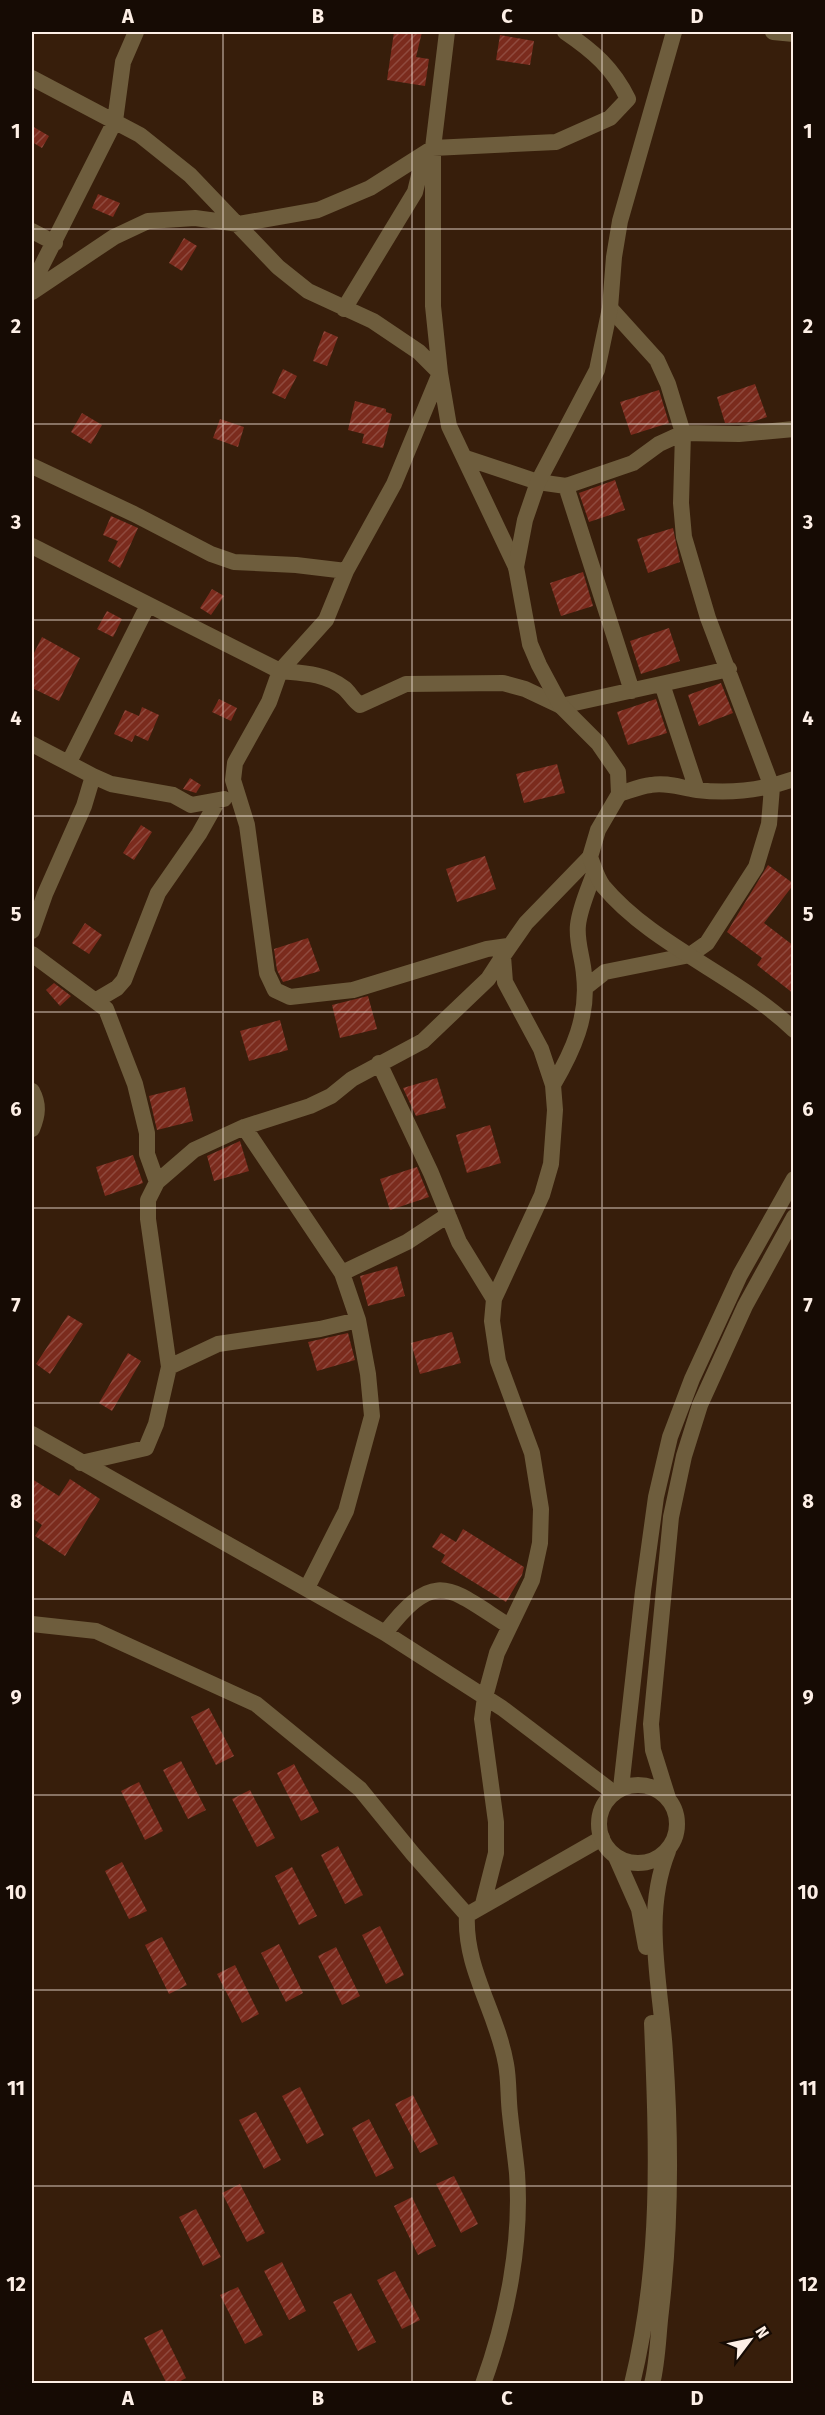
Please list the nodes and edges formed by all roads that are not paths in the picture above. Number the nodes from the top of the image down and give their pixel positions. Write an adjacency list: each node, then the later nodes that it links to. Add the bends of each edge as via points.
1 (135, 32): 8 (street, via 123,62)
2 (447, 32): 9 (street)
3 (565, 32): 9 (street, via 597,53 618,78 628,99 610,118 556,142)
4 (674, 32): 15 (street, via 620,221)
5 (773, 32): 6 (street)
6 (794, 34)
7 (32, 78): 8 (street)
8 (115, 121): 10 (street, via 140,135 190,175); 12 (street)
9 (429, 151): 10 (street, via 370,188 318,210); 16 (street, via 415,192); 17 (street, via 433,306)
10 (239, 224): 14 (street, via 195,218 148,221 114,237); 16 (street, via 278,267 308,291)
11 (32, 231): 12 (street)
12 (55, 243): 13 (street)
13 (32, 285)
14 (32, 292)
15 (610, 308): 19 (street, via 657,360); 22 (street, via 597,370)
16 (344, 309): 17 (street, via 398,336)
17 (440, 373): 20 (street, via 449,426); 26 (street, via 394,484)
18 (794, 429): 19 (street, via 739,434)
19 (683, 433): 23 (street, via 633,463); 28 (street, via 684,537 708,618)
20 (466, 458): 22 (street); 25 (street)
21 (32, 466): 26 (street, via 234,562)
22 (538, 483): 23 (street); 25 (street, via 525,520)
23 (566, 486): 31 (street)
24 (32, 546): 27 (street)
25 (516, 567): 32 (street, via 530,644)
26 (346, 571): 29 (street, via 326,620)
27 (148, 605): 29 (street); 34 (street)
28 (729, 669): 30 (street); 37 (street)
29 (280, 671): 32 (street, via 331,680 360,705 406,684 502,683); 39 (street, via 269,702 235,763)
30 (662, 684): 31 (street); 38 (street)
31 (632, 691): 32 (street)
32 (561, 706): 40 (street, via 612,760 618,772)
33 (32, 744): 34 (street)
34 (69, 762): 35 (street)
35 (93, 776): 41 (street, via 111,784 173,795 191,805); 43 (street, via 84,806)
36 (794, 779): 37 (street)
37 (772, 787): 38 (street); 47 (street, via 769,824 756,867 707,944)
38 (697, 790): 40 (street, via 669,784)
39 (236, 794): 41 (street); 45 (street, via 247,825 267,973 275,990 290,997 353,990 487,949)
40 (619, 794): 42 (street, via 598,830)
41 (217, 802): 49 (street, via 158,893 124,980)
42 (593, 864): 45 (street); 47 (street, via 603,885 629,911); 48 (street, via 578,923)
43 (38, 891): 44 (street)
44 (32, 931)
45 (505, 951): 51 (street, via 488,980 423,1041); 52 (street, via 505,982 541,1049)
46 (32, 954): 49 (street)
47 (690, 955): 48 (street, via 605,972); 50 (street)
48 (586, 987): 52 (street, via 580,1032)
49 (95, 1001): 57 (street, via 106,1009 135,1084 147,1133 147,1154)
50 (794, 1030)
51 (379, 1063): 54 (street, via 331,1096); 58 (street)
52 (553, 1085): 61 (street, via 551,1164 542,1195)
53 (32, 1091): 55 (street, via 37,1117)
54 (244, 1127): 57 (street, via 194,1150); 60 (street)
55 (32, 1129)
56 (794, 1179): 71 (street, via 740,1275 670,1437 656,1497)
57 (157, 1182): 63 (street, via 148,1200 148,1219)
58 (448, 1215): 60 (street, via 407,1242); 61 (street, via 459,1242)
59 (794, 1217): 72 (street, via 745,1306 700,1405 671,1517 651,1724 653,1750)
60 (342, 1273): 62 (street)
61 (494, 1299): 68 (street, via 492,1322 498,1361 532,1453 541,1509 540,1543 532,1580)
62 (358, 1320): 63 (street, via 218,1344); 66 (street, via 372,1416 346,1511)
63 (169, 1367): 65 (street, via 156,1424 146,1448)
64 (32, 1434): 65 (street)
65 (81, 1463): 66 (street)
66 (307, 1588): 69 (street)
67 (32, 1624): 77 (street, via 96,1631 256,1704 360,1789)
68 (509, 1626): 69 (street, via 452,1590 426,1592 404,1610); 70 (street)
69 (386, 1633): 70 (street)
70 (485, 1697): 71 (street); 76 (street, via 482,1719 496,1822 496,1853)
71 (618, 1791): 72 (street, via 638,1785 654,1788); 73 (street, via 601,1812)
72 (668, 1798): 74 (street, via 676,1810 678,1825 676,1839)
73 (602, 1839): 75 (street); 76 (street)
74 (668, 1851): 75 (street, via 644,1864); 80 (street, via 659,1874 654,1906 665,2051 669,2180 667,2255)
75 (616, 1857): 79 (street, via 639,1909 645,1937 658,2185 654,2251)
76 (483, 1904): 77 (street)
77 (467, 1915): 78 (street, via 468,1949 506,2064 517,2174 513,2264 500,2331)
78 (483, 2384)
79 (632, 2384)
80 (652, 2384)

